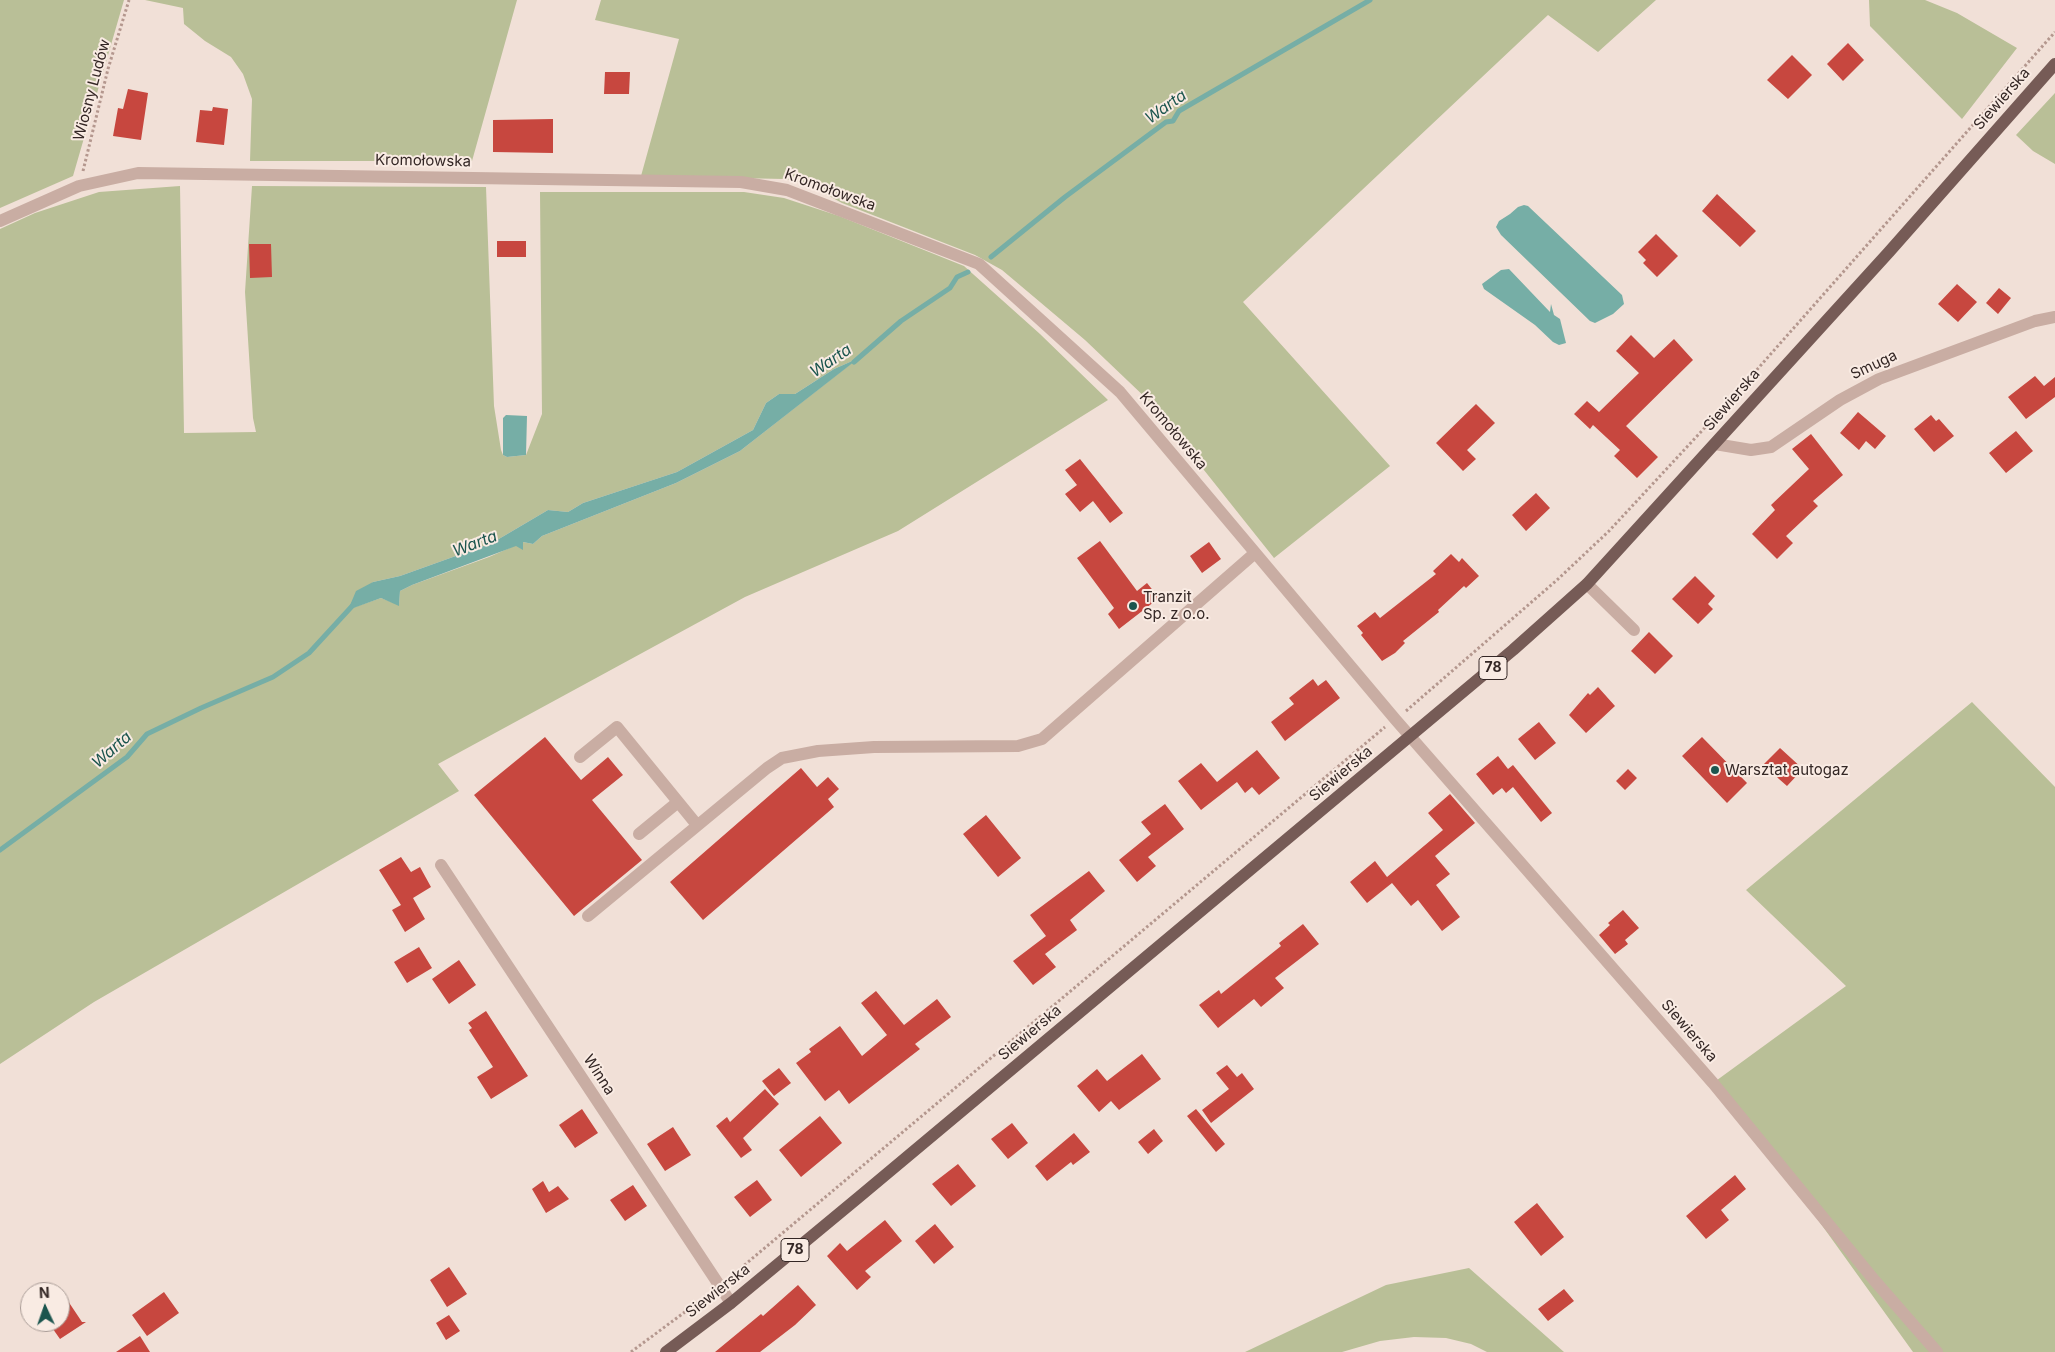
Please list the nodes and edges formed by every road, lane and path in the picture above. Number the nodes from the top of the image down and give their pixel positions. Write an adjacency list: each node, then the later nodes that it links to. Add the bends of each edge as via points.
1 (129, 0): 4 (path, Wiosny Ludów)
2 (2055, 32): 11 (path, via 1724,407 1609,531)
3 (2055, 64): 7 (main road, Siewierska / 78)
4 (79, 186): 5 (street, Kromołowska); 8 (street, Kromołowska, via 138,172 741,182 787,190 979,264 1120,392)
5 (0, 220)
6 (2055, 317): 7 (street, Smuga, via 2035,321 1879,379 1840,400 1771,447 1751,450)
7 (1715, 444): 9 (main road, Siewierska / 78)
8 (1255, 554): 11 (street, Kromołowska); 15 (street, via 1042,739 1009,747 874,747 800,754 774,762)
9 (1587, 584): 10 (street); 12 (main road, Siewierska / 78)
10 (1634, 630)
11 (1395, 719): 12 (street, Kromołowska); 19 (path)
12 (1412, 736): 20 (main road, Siewierska / 78); 23 (street, Siewierska, via 1713,1083 1874,1281)
13 (580, 758): 14 (street, via 617,727)
14 (678, 802): 15 (street); 16 (street)
15 (698, 825): 18 (street)
16 (639, 834)
17 (441, 865): 19 (street, Winna)
18 (588, 916)
19 (720, 1286): 20 (street, Winna); 21 (path)
20 (731, 1303): 22 (main road, Siewierska / 78)
21 (631, 1352)
22 (666, 1352)
23 (1937, 1352)

